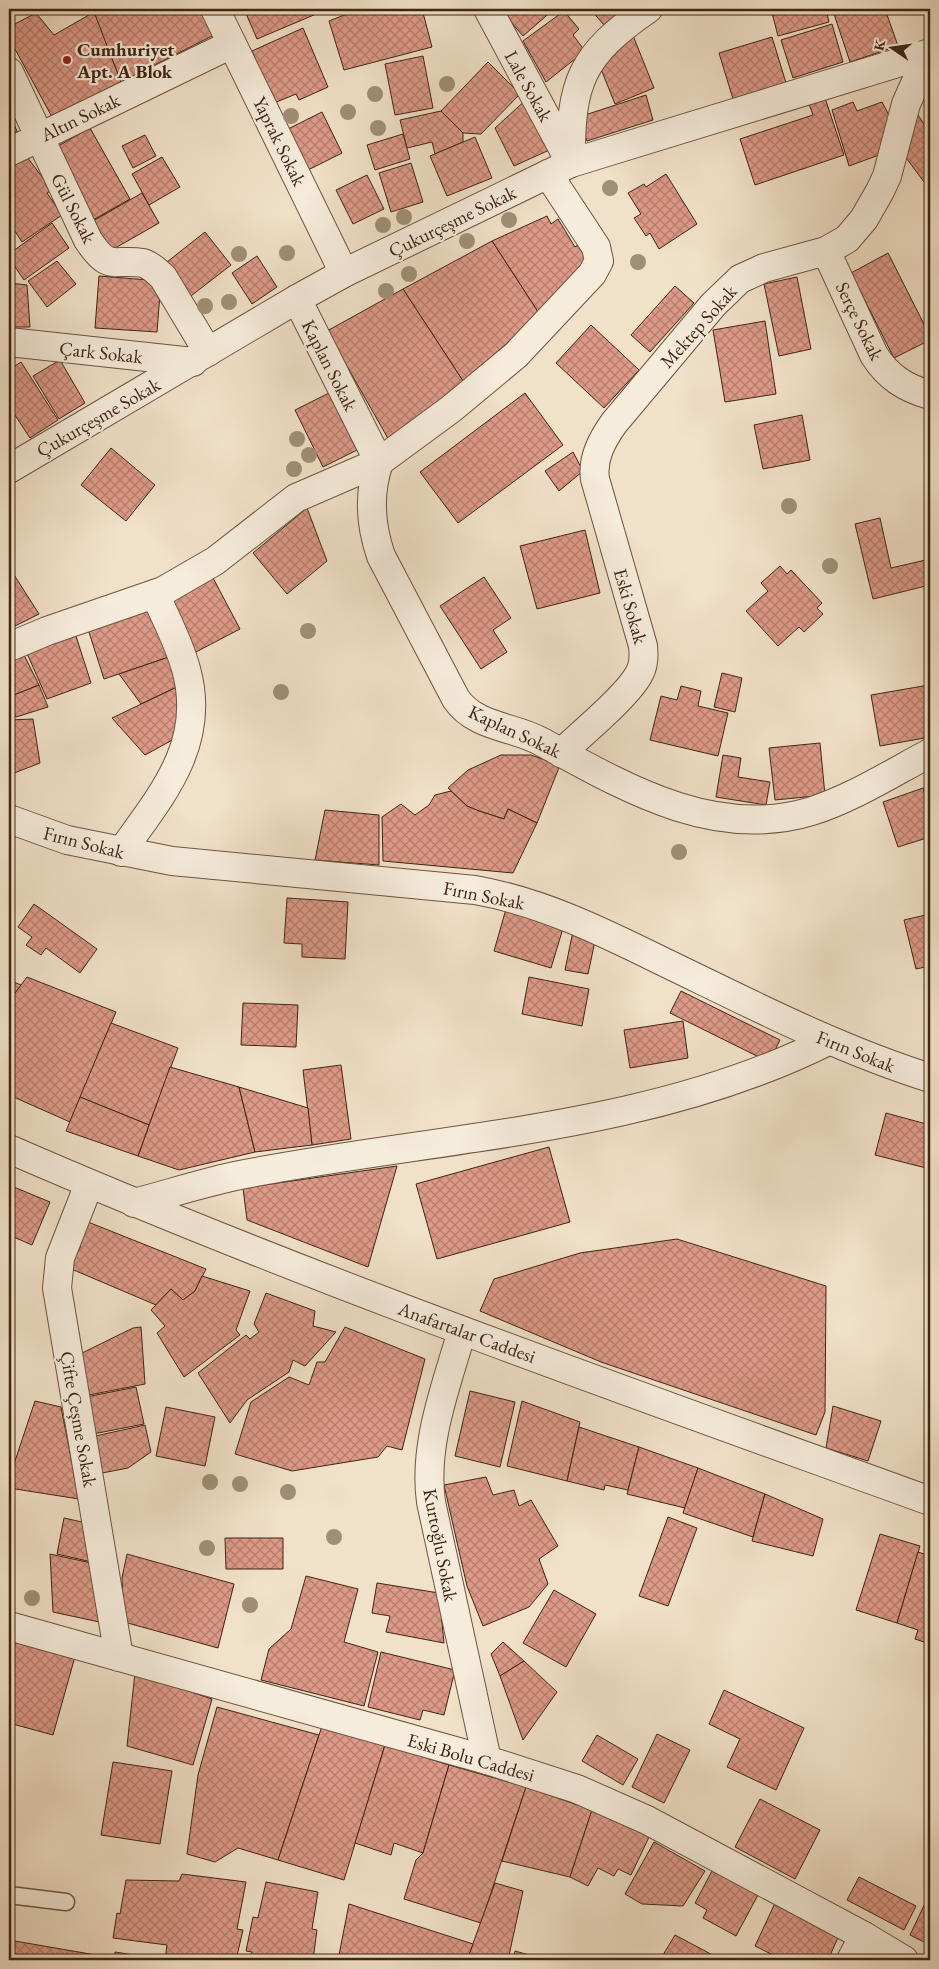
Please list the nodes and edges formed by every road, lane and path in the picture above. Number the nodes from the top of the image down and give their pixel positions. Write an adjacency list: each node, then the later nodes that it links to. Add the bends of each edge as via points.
1 (215, 9): 4 (street, Yaprak Sokak)
2 (488, 9): 9 (street, Lale Sokak)
3 (648, 9): 9 (street, via 615,32 585,70)
4 (232, 44): 7 (street, Altın Sokak); 11 (street, Yaprak Sokak)
5 (929, 54): 9 (street, Çukurçeşme Sokak); 10 (street, Mektep Sokak, via 906,104 887,176 873,205 847,239)
6 (9, 72): 7 (street, Gül Sokak)
7 (38, 137): 8 (street, Altın Sokak); 14 (street, Gül Sokak, via 97,254 117,264 153,267 163,277)
8 (9, 152)
9 (560, 169): 11 (street, Çukurçeşme Sokak); 17 (street, Lale Sokak, via 599,254 597,268 516,355 451,409)
10 (826, 251): 15 (street, Serçe Sokak, via 884,371 898,383); 16 (street, Mektep Sokak, via 758,270 727,290 614,423 601,442)
11 (344, 273): 12 (street, Çukurçeşme Sokak)
12 (297, 299): 14 (street, Çukurçeşme Sokak); 17 (street, Kaplan Sokak)
13 (9, 342): 14 (street, Çark Sokak)
14 (201, 357): 18 (street, Çukurçeşme Sokak)
15 (930, 395)
16 (595, 460): 21 (street, Eski Sokak, via 596,486 643,646 644,659 640,674 628,690)
17 (379, 462): 19 (street, Lale Sokak, via 296,498 215,561); 21 (street, Kaplan Sokak, via 371,506 377,543 456,699 462,708 481,720 534,738)
18 (9, 469)
19 (155, 594): 20 (street, Lale Sokak); 24 (street, via 186,667 192,720 184,752 174,774)
20 (9, 647)
21 (561, 752): 22 (street, Kaplan Sokak, via 626,787 676,808 761,820 811,812 837,802)
22 (930, 753)
23 (9, 819): 24 (street, Fırın Sokak, via 67,840)
24 (121, 852): 25 (street, Fırın Sokak, via 172,861 475,890 506,896 596,930)
25 (828, 1041): 26 (street, Fırın Sokak); 29 (street, via 792,1059 676,1099 605,1116 239,1175)
26 (930, 1078)
27 (9, 1149): 28 (street, Anafartalar Caddesi)
28 (89, 1184): 29 (street, Anafartalar Caddesi); 33 (street, Çifte Çeşme Sokak, via 60,1258 57,1288)
29 (134, 1203): 30 (street, Anafartalar Caddesi)
30 (462, 1331): 31 (street, Anafartalar Caddesi); 34 (street, Kurtoğlu Sokak, via 432,1438 428,1477)
31 (930, 1501)
32 (9, 1626): 33 (street, Eski Bolu Caddesi)
33 (119, 1657): 34 (street, Eski Bolu Caddesi)
34 (487, 1760): 37 (street, Eski Bolu Caddesi, via 621,1807)
35 (9, 1895): 36 (lane)
36 (66, 1902)
37 (864, 1936): 38 (street); 39 (street, Eski Bolu Caddesi)
38 (852, 1960)
39 (904, 1960)

